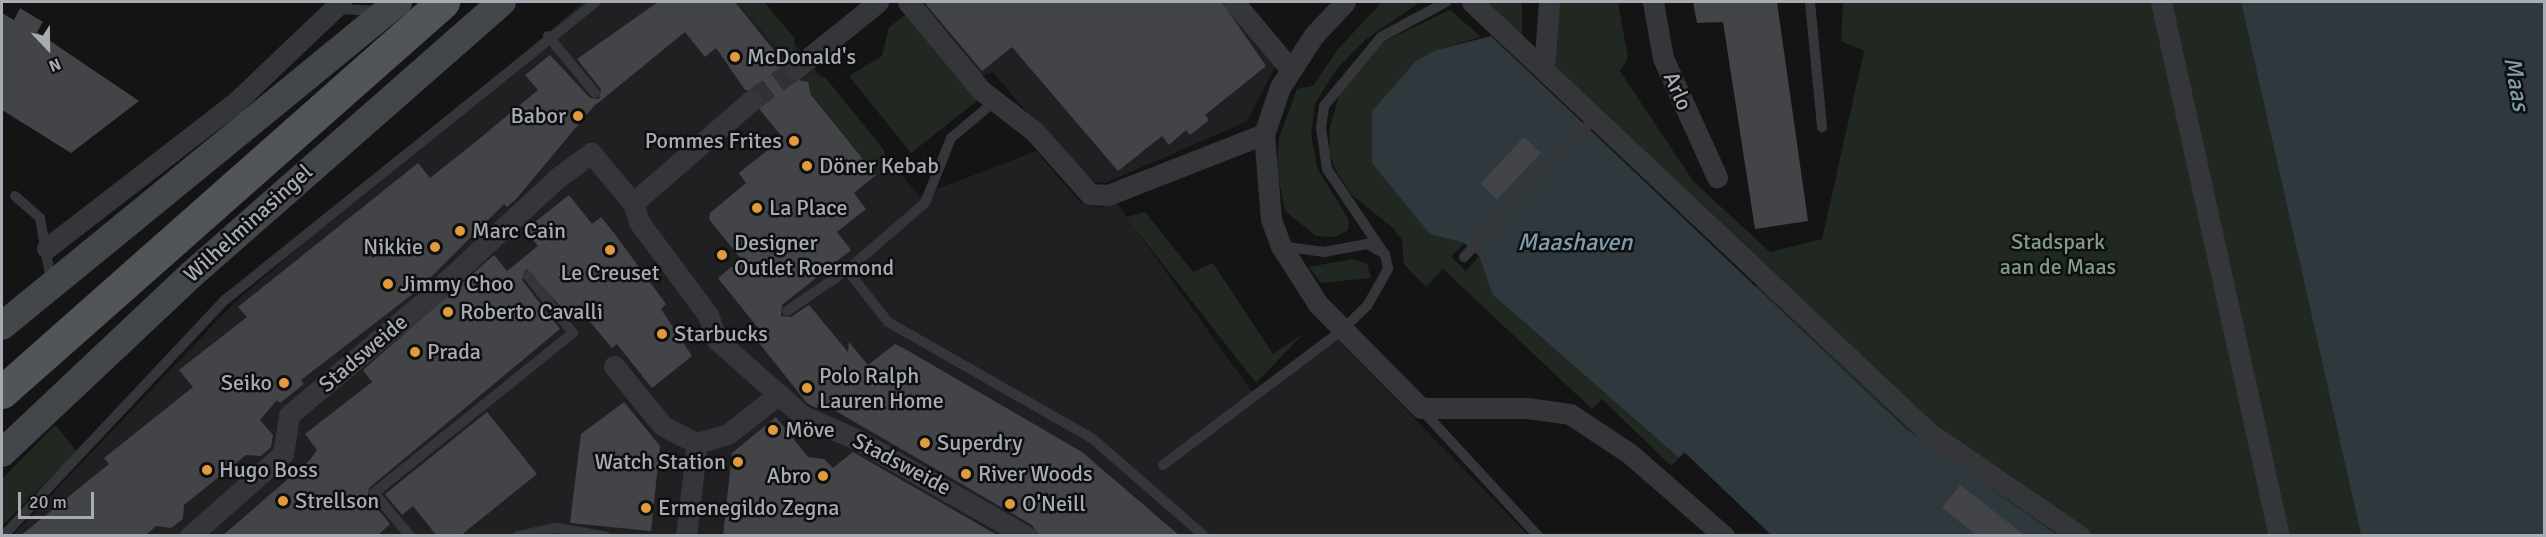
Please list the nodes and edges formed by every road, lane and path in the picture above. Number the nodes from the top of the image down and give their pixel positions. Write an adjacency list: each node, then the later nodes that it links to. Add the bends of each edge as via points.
1 (442, 2): 40 (main road, Wilhelminasingel)
2 (502, 2): 44 (main road, Wilhelminasingel, via 164,299)
3 (595, 2): 16 (lane)
4 (878, 2): 17 (street)
5 (908, 2): 22 (street)
6 (1234, 2): 19 (street)
7 (1345, 2): 19 (street)
8 (1446, 2): 31 (lane, via 1380,37 1335,87 1324,106 1320,128 1327,169)
9 (1472, 2): 18 (street)
10 (1549, 2): 18 (street)
11 (1653, 2): 26 (street, Arlo, via 1663,58)
12 (1810, 2): 24 (lane)
13 (2161, 2): 57 (street)
14 (336, 5): 15 (lane); 30 (street, via 237,101)
15 (392, 6): 35 (main road)
16 (548, 36): 20 (lane); 46 (lane, via 225,300)
17 (795, 69)
18 (1544, 69): 23 (street)
19 (1291, 70): 25 (street)
20 (595, 93)
21 (752, 100): 28 (street)
22 (995, 101): 25 (street, via 1034,130 1090,194 1108,195); 33 (lane, via 951,138 925,203)
23 (1592, 121): 32 (lane); 56 (street, via 1929,433)
24 (1822, 128)
25 (1264, 134): 29 (street, via 1266,193)
26 (1718, 177)
27 (15, 196): 30 (lane, via 40,218)
28 (633, 203): 41 (street, Stadsweide, via 639,222 708,315 717,340); 47 (street, Stadsweide, via 591,153 556,179 426,300 288,415 283,454)
29 (1281, 246): 31 (lane, via 1324,252 1367,244); 38 (street)
30 (47, 248): 35 (lane)
31 (1385, 254): 38 (lane, via 1388,269 1382,285)
32 (1464, 257)
33 (847, 270): 36 (lane); 53 (lane, via 888,322 1093,438)
34 (528, 276): 48 (lane, via 573,333 374,493)
35 (51, 282): 37 (main road)
36 (787, 311)
37 (2, 326)
38 (1342, 330): 42 (street); 45 (lane)
39 (614, 366): 43 (street, via 663,426)
40 (2, 392)
41 (779, 394): 43 (street, via 728,434); 52 (street, Stadsweide, via 803,416 856,439)
42 (1421, 408): 54 (lane); 55 (street, via 1527,408 1570,414 1629,453)
43 (697, 443): 51 (street)
44 (2, 453)
45 (1163, 465)
46 (3, 536)
47 (190, 536)
48 (410, 536)
49 (518, 536): 50 (lane, via 557,528)
50 (605, 536)
51 (686, 536)
52 (1026, 536)
53 (1204, 536)
54 (1538, 536)
55 (1724, 536)
56 (2080, 536)
57 (2279, 536)

